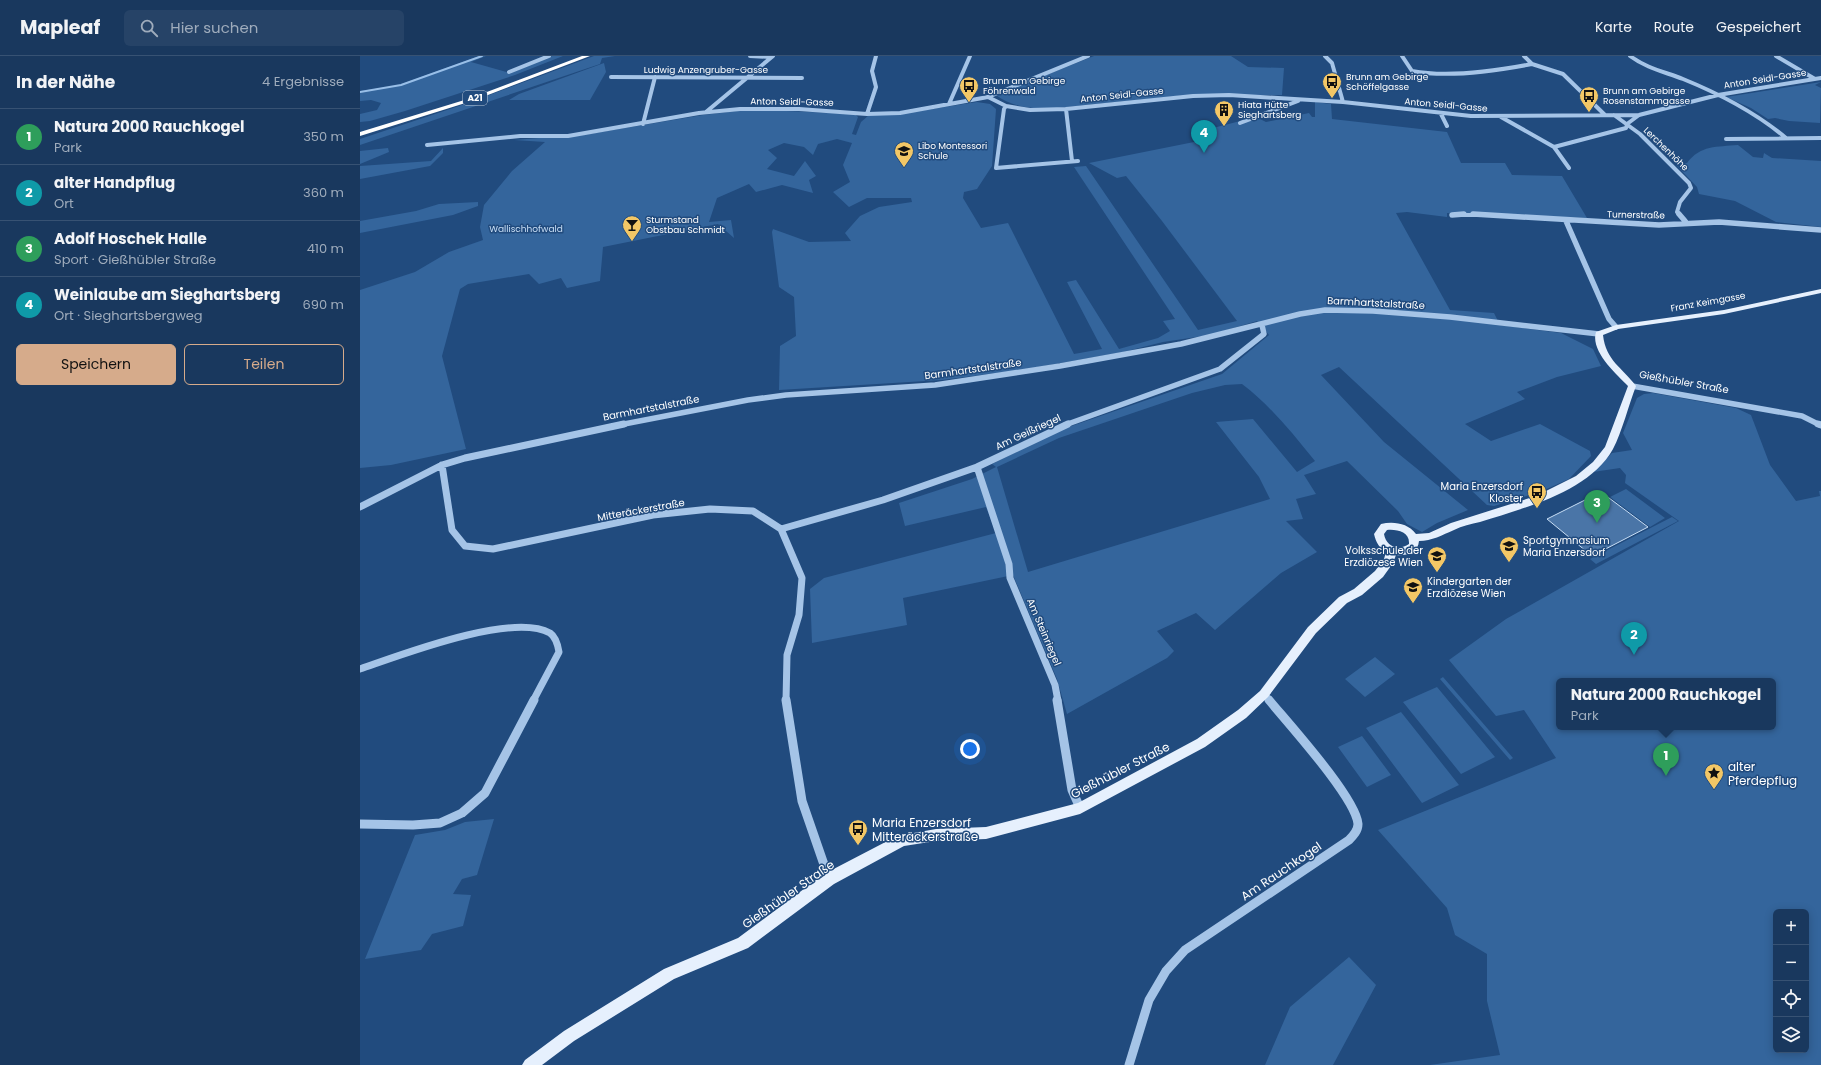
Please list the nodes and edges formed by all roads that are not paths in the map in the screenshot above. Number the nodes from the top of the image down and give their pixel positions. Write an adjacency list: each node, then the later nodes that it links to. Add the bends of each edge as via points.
1 (549, 56): 17 (street)
2 (573, 56): 42 (highway, A21, via 436,105)
3 (587, 56): 43 (highway, A21, via 472,99)
4 (750, 56): 5 (street)
5 (773, 56): 20 (street)
6 (876, 56): 32 (street, via 872,71 876,87)
7 (970, 56): 28 (street)
8 (1088, 56): 15 (street)
9 (1325, 56): 27 (street, via 1332,63)
10 (1402, 56): 16 (street, via 1412,70 1423,73 1452,73)
11 (1524, 56): 16 (street)
12 (1630, 56): 24 (street, via 1638,62)
13 (1776, 56): 23 (street)
14 (1070, 59): 15 (street)
15 (1074, 62): 25 (street)
16 (1532, 64): 34 (street, via 1563,74)
17 (509, 72)
18 (611, 77): 19 (street, Ludwig Anzengruber-Gasse)
19 (655, 77): 20 (street, Ludwig Anzengruber-Gasse); 39 (street)
20 (748, 78): 21 (street, Ludwig Anzengruber-Gasse); 31 (street)
21 (802, 78)
22 (1821, 78): 23 (street, Anton Seidl-Gasse)
23 (1815, 79): 24 (street, Anton Seidl-Gasse)
24 (1718, 95): 36 (street, Anton Seidl-Gasse); 44 (street, via 1770,123)
25 (988, 97): 28 (street, Anton Seidl-Gasse); 29 (street, Anton Seidl-Gasse)
26 (1300, 100): 27 (street, Anton Seidl-Gasse); 30 (street, Anton Seidl-Gasse, via 1250,96 1193,96); 38 (street)
27 (1344, 102): 33 (street, Anton Seidl-Gasse)
28 (950, 104): 32 (street, Anton Seidl-Gasse, via 900,113)
29 (1006, 106): 30 (street, Anton Seidl-Gasse, via 1030,110); 50 (street, via 996,168)
30 (1066, 109): 50 (street)
31 (705, 112): 32 (street, Anton Seidl-Gasse, via 793,109); 39 (street, Anton Seidl-Gasse)
32 (867, 114)
33 (1441, 114): 37 (street, Anton Seidl-Gasse); 41 (street)
34 (1605, 115): 35 (street, Anton Seidl-Gasse); 37 (street, Anton Seidl-Gasse)
35 (1614, 115): 36 (street, Anton Seidl-Gasse); 40 (street, Lerchenhöhe)
36 (1639, 115): 40 (street)
37 (1501, 117): 48 (street)
38 (1240, 123)
39 (644, 124): 47 (street, Anton Seidl-Gasse, via 568,136 520,136)
40 (1626, 124): 48 (street, via 1626,128); 54 (street, Lerchenhöhe, via 1640,134 1689,183 1690,188 1680,202 1677,212)
41 (1447, 126)
42 (360, 128)
43 (360, 134)
44 (1786, 138): 45 (street); 46 (street)
45 (1821, 138)
46 (1726, 139)
47 (427, 145)
48 (1554, 147): 51 (street)
49 (1078, 161): 50 (street)
50 (1072, 162)
51 (1569, 168)
52 (1452, 215): 53 (street, Turnerstraße)
53 (1566, 221): 54 (street, Turnerstraße, via 1658,225); 58 (street, via 1609,319)
54 (1685, 221): 55 (street, Turnerstraße)
55 (1821, 230)
56 (1821, 291): 58 (main road, Franz Keimgasse, via 1724,312)
57 (1262, 325): 59 (street, Barmhartstalstraße, via 1325,310 1373,311); 62 (street, Barmhartstalstraße, via 1060,366 935,385 748,400 602,428); 63 (street, Am Geißriegel, via 1264,334 1220,369 1056,428)
58 (1616, 327): 59 (main road, Franz Keimgasse)
59 (1599, 334): 60 (main road, via 1599,346 1606,359)
60 (1632, 386): 61 (street, Gießhübler Straße, via 1802,416); 66 (main road, Gießhübler Straße, via 1606,452 1574,482 1495,515 1454,526 1434,536)
61 (1821, 425)
62 (442, 465): 64 (street, Barmhartstalstraße); 65 (street, Mitteräckerstraße, via 452,530 465,546 493,549 653,515 710,509 753,511)
63 (977, 467): 65 (street, Am Geißriegel, via 883,500); 70 (street, Am Steinriegel, via 1009,564 1010,578 1016,595 1055,685 1072,790)
64 (360, 507)
65 (781, 529): 72 (street, via 802,578 799,615 788,655 786,706 802,801)
66 (1414, 538): 67 (main road, via 1415,543 1410,550); 67 (main road, via 1400,527 1384,528 1379,538)
67 (1392, 550): 69 (main road, Gießhübler Straße, via 1389,560 1379,574 1358,592 1343,600 1312,630)
68 (360, 669): 71 (street, via 470,634 508,629 532,628 551,634 558,643 559,652 485,793 462,813 440,823)
69 (1264, 694): 70 (main road, Gießhübler Straße, via 1242,714 1201,743); 74 (street, Am Rauchkogel, via 1349,801 1357,818 1356,831 1349,840 1185,950 1166,971 1148,1000)
70 (1080, 808): 72 (main road, Gießhübler Straße, via 986,833 936,835 902,840)
71 (360, 824)
72 (829, 879): 73 (main road, Gießhübler Straße, via 743,943 669,974 569,1036)
73 (530, 1065)
74 (1129, 1065)

